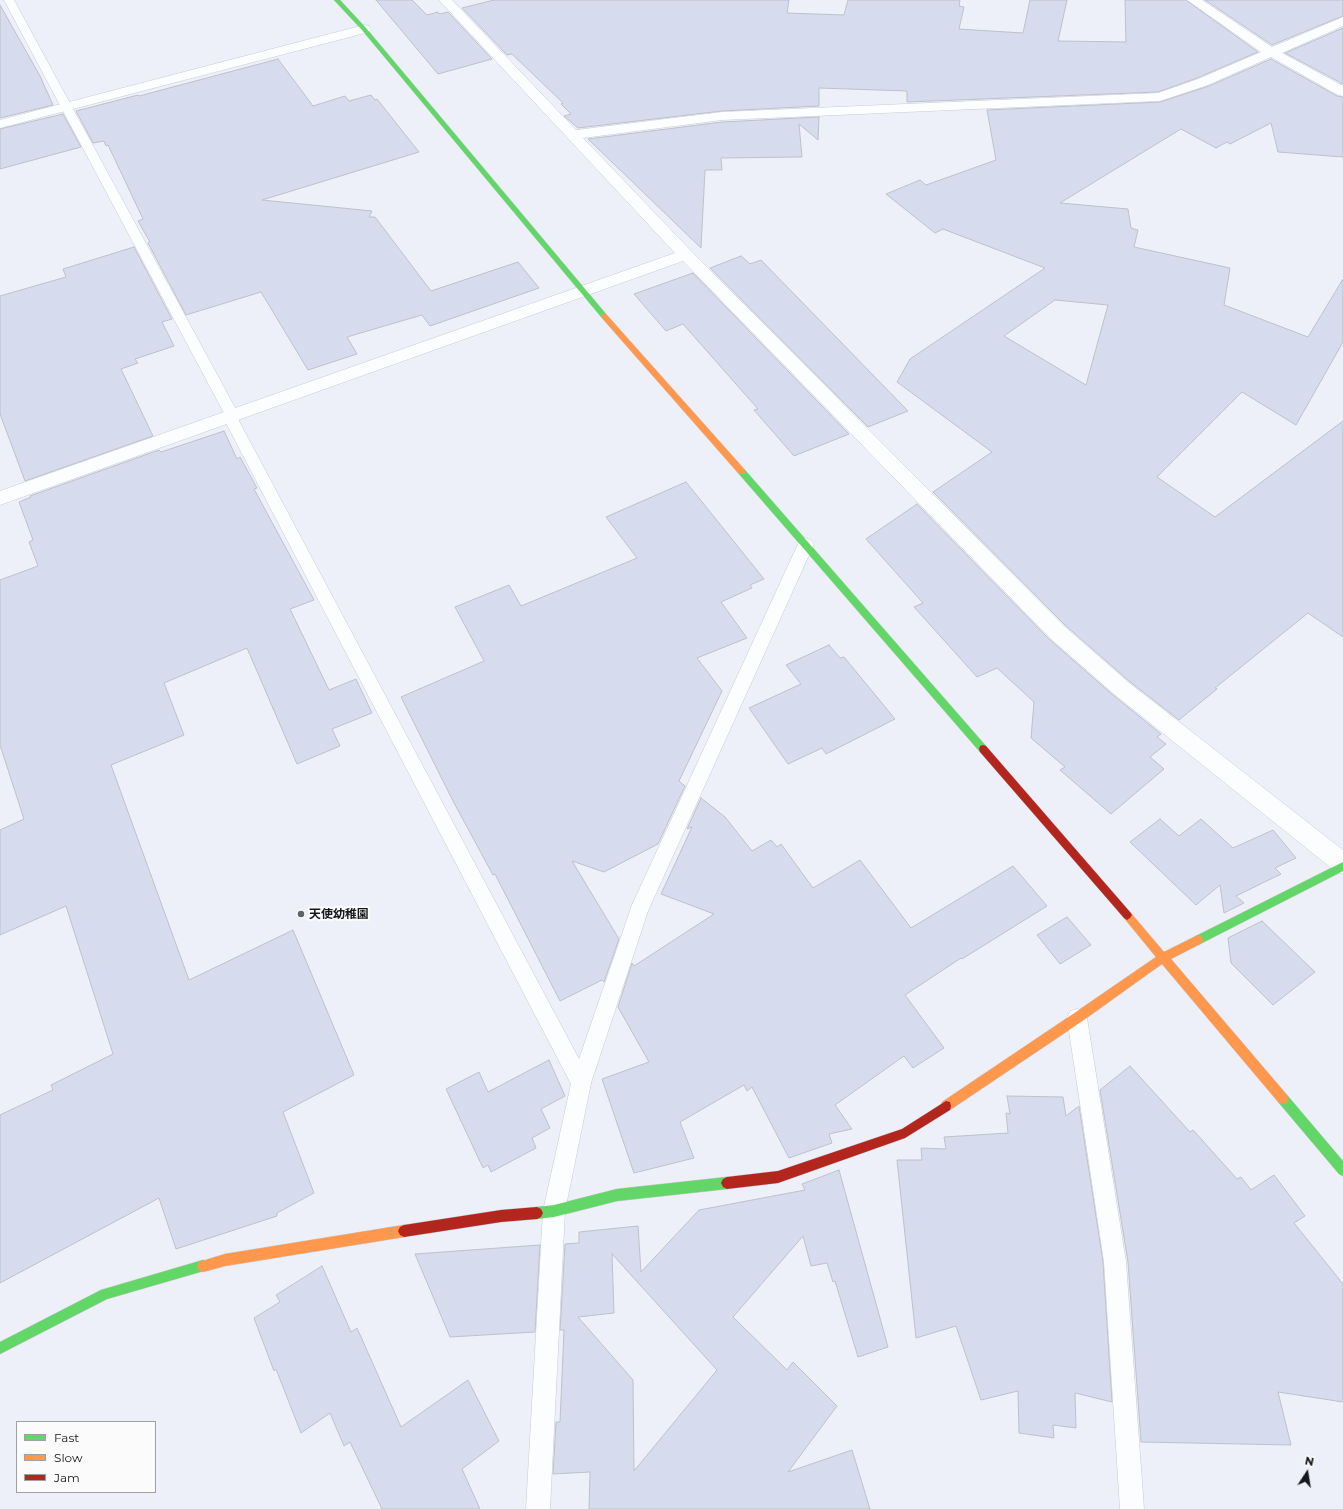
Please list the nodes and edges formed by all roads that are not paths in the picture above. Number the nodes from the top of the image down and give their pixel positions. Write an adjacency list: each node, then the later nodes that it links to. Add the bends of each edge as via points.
1 (9, 0): 9 (lane)
2 (337, 0): 6 (street)
3 (445, 0): 11 (street)
4 (1193, 0): 7 (street)
5 (1343, 21): 7 (street)
6 (364, 29): 9 (street); 13 (street)
7 (1271, 52): 8 (street); 11 (street, via 1203,82 1160,97 722,116)
8 (1343, 92)
9 (67, 107): 10 (street); 14 (lane)
10 (0, 124)
11 (572, 134): 12 (street)
12 (686, 255): 13 (street); 17 (street, via 1057,632 1121,688)
13 (582, 292): 14 (street); 16 (street)
14 (232, 415): 15 (street); 20 (lane, via 232,421)
15 (0, 498)
16 (806, 544): 18 (street); 20 (lane, via 639,911)
17 (1343, 865): 18 (street)
18 (1164, 957): 19 (street); 21 (street)
19 (1077, 1018): 22 (street, via 905,1133 778,1177 616,1195); 25 (lane, via 1115,1262)
20 (581, 1083): 22 (lane)
21 (1343, 1170)
22 (554, 1211): 23 (street, via 501,1216 225,1260 105,1294); 24 (lane)
23 (0, 1348)
24 (538, 1509)
25 (1132, 1509)

